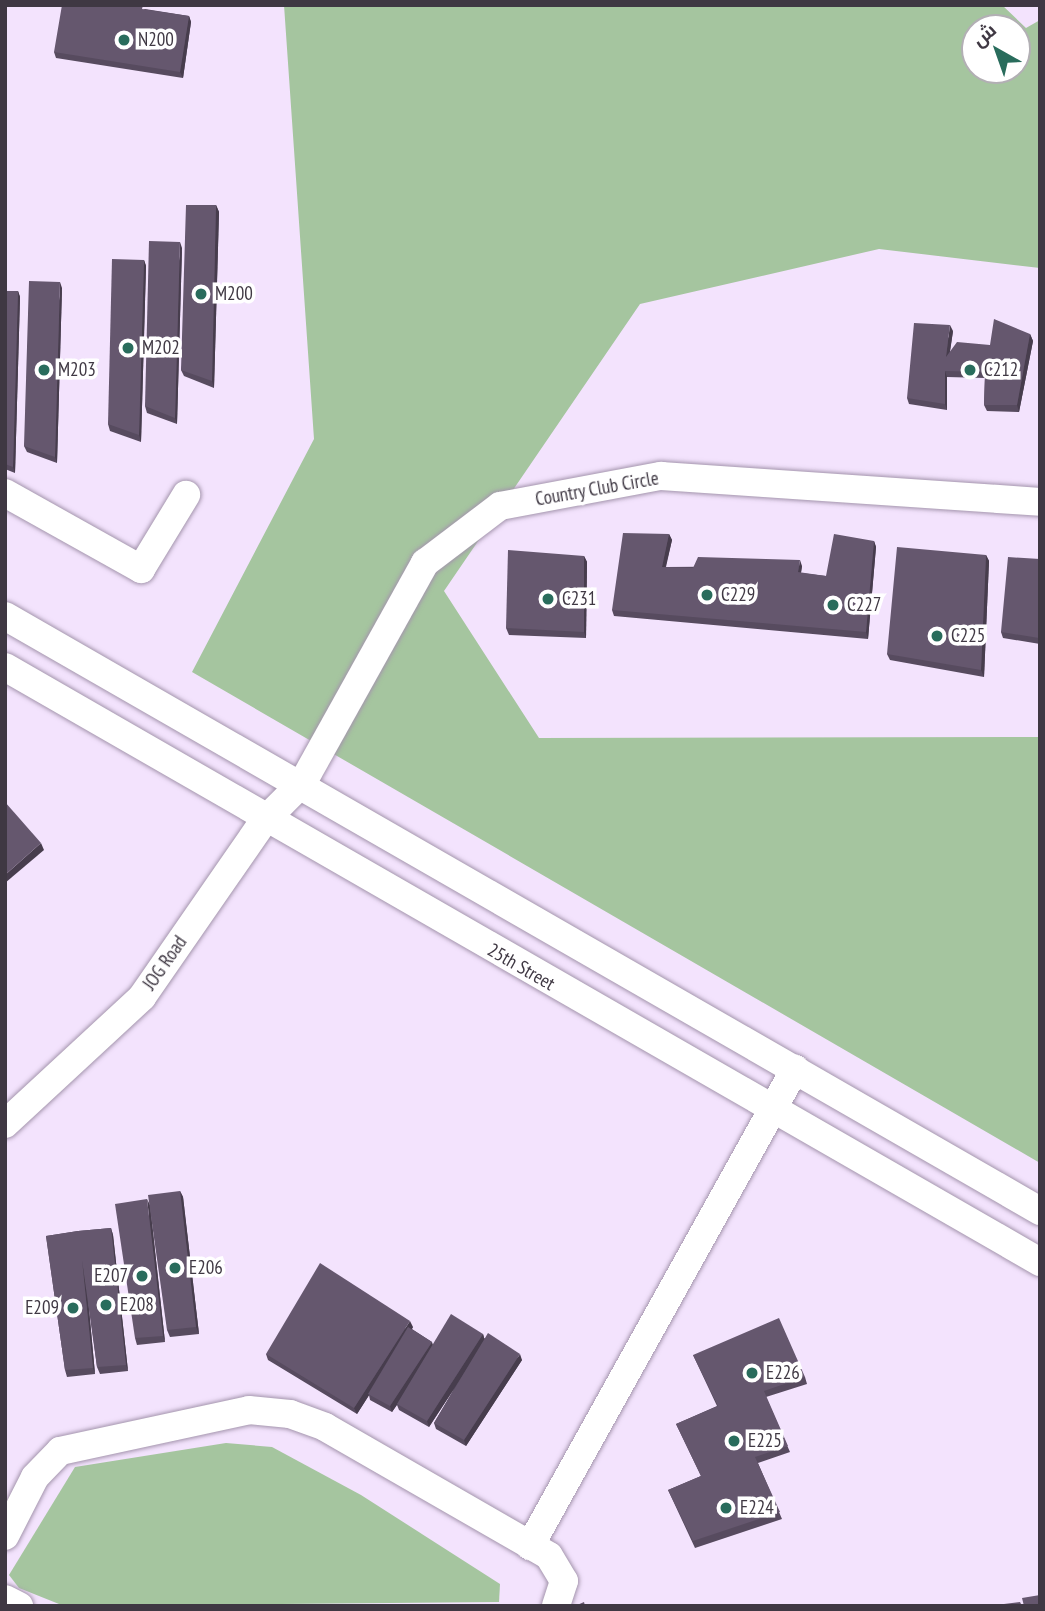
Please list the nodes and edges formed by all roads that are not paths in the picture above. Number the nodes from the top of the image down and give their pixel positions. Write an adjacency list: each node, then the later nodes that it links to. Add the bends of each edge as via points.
1 (5, 493): 2 (street, via 141,569)
2 (186, 495)
3 (1040, 502): 6 (street, Country Club Circle, via 661,476 500,506 425,563)
4 (5, 616): 6 (street)
5 (5, 667): 7 (street, 25th Street)
6 (303, 782): 7 (street, JOG Road); 8 (street)
7 (264, 821): 9 (street, 25th Street); 10 (street, JOG Road, via 142,997)
8 (795, 1069): 9 (street); 11 (street)
9 (770, 1109): 12 (street, 25th Street); 14 (street)
10 (5, 1124)
11 (1040, 1211)
12 (1040, 1262)
13 (5, 1536): 14 (street, via 34,1477 60,1451 249,1410 290,1414 325,1427)
14 (530, 1546): 17 (street, via 549,1556 564,1581)
15 (5, 1599): 16 (street)
16 (19, 1606)
17 (556, 1606)

